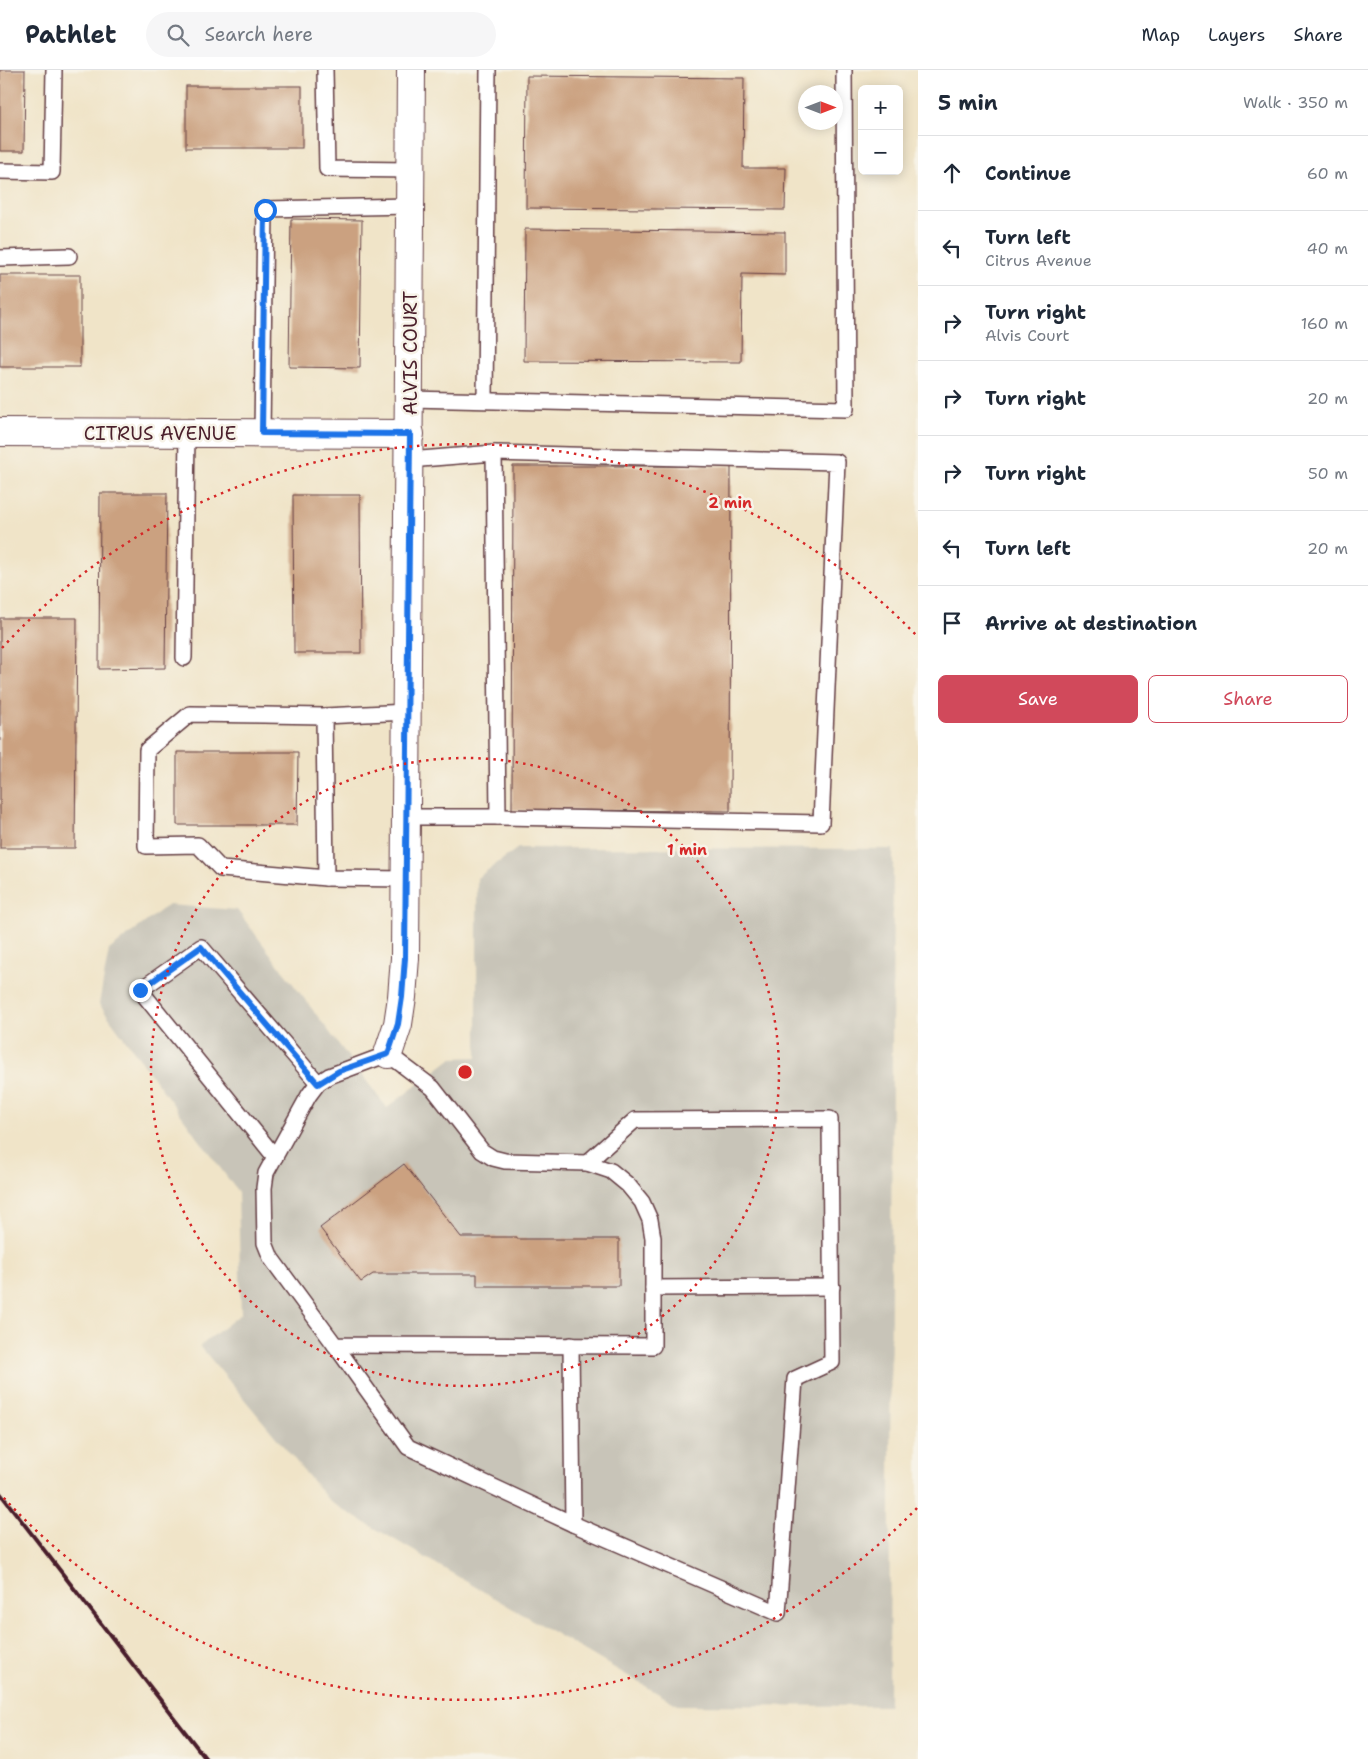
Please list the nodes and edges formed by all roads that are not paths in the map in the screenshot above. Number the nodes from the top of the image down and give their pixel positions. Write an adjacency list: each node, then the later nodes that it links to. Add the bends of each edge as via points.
1 (54, 70): 7 (lane, via 52,172)
2 (325, 70): 6 (lane, via 327,169)
3 (411, 70): 6 (street, ALVIS COURT)
4 (488, 70): 12 (lane)
5 (844, 70): 12 (lane, via 846,409)
6 (411, 170): 8 (street, ALVIS COURT)
7 (0, 171)
8 (410, 206): 11 (street, ALVIS COURT); 15 (lane, via 265,210)
9 (69, 256): 10 (lane)
10 (0, 258)
11 (410, 399): 12 (lane); 16 (street, ALVIS COURT)
12 (485, 400)
13 (0, 432): 14 (street, CITRUS AVENUE)
14 (187, 433): 15 (street, CITRUS AVENUE); 18 (lane)
15 (262, 433): 16 (street, CITRUS AVENUE)
16 (409, 447): 17 (lane); 19 (street, ALVIS COURT)
17 (494, 453): 22 (lane); 22 (lane, via 837,462 821,823)
18 (184, 658)
19 (407, 712): 20 (lane); 21 (street, ALVIS COURT)
20 (324, 716): 23 (lane); 23 (lane, via 190,714 147,750 146,846 198,845 221,869)
21 (406, 817): 22 (lane); 24 (street, ALVIS COURT)
22 (498, 817)
23 (326, 878): 24 (lane)
24 (406, 879): 25 (street, ALVIS COURT, via 402,997 398,1024)
25 (388, 1054): 26 (lane, via 339,1071); 28 (lane, via 433,1088 482,1151 493,1158)
26 (318, 1084): 27 (lane, via 308,1095); 27 (lane, via 201,947 140,990)
27 (274, 1157): 31 (lane, via 264,1188 265,1243 272,1258)
28 (587, 1162): 29 (lane, via 635,1120 830,1119); 30 (lane, via 611,1171 642,1202 653,1238)
29 (832, 1287): 30 (lane); 33 (lane, via 832,1362 795,1379 778,1613)
30 (653, 1288): 32 (lane, via 653,1346)
31 (335, 1344): 32 (lane); 33 (lane, via 408,1447)
32 (571, 1345): 33 (lane)
33 (573, 1524)

